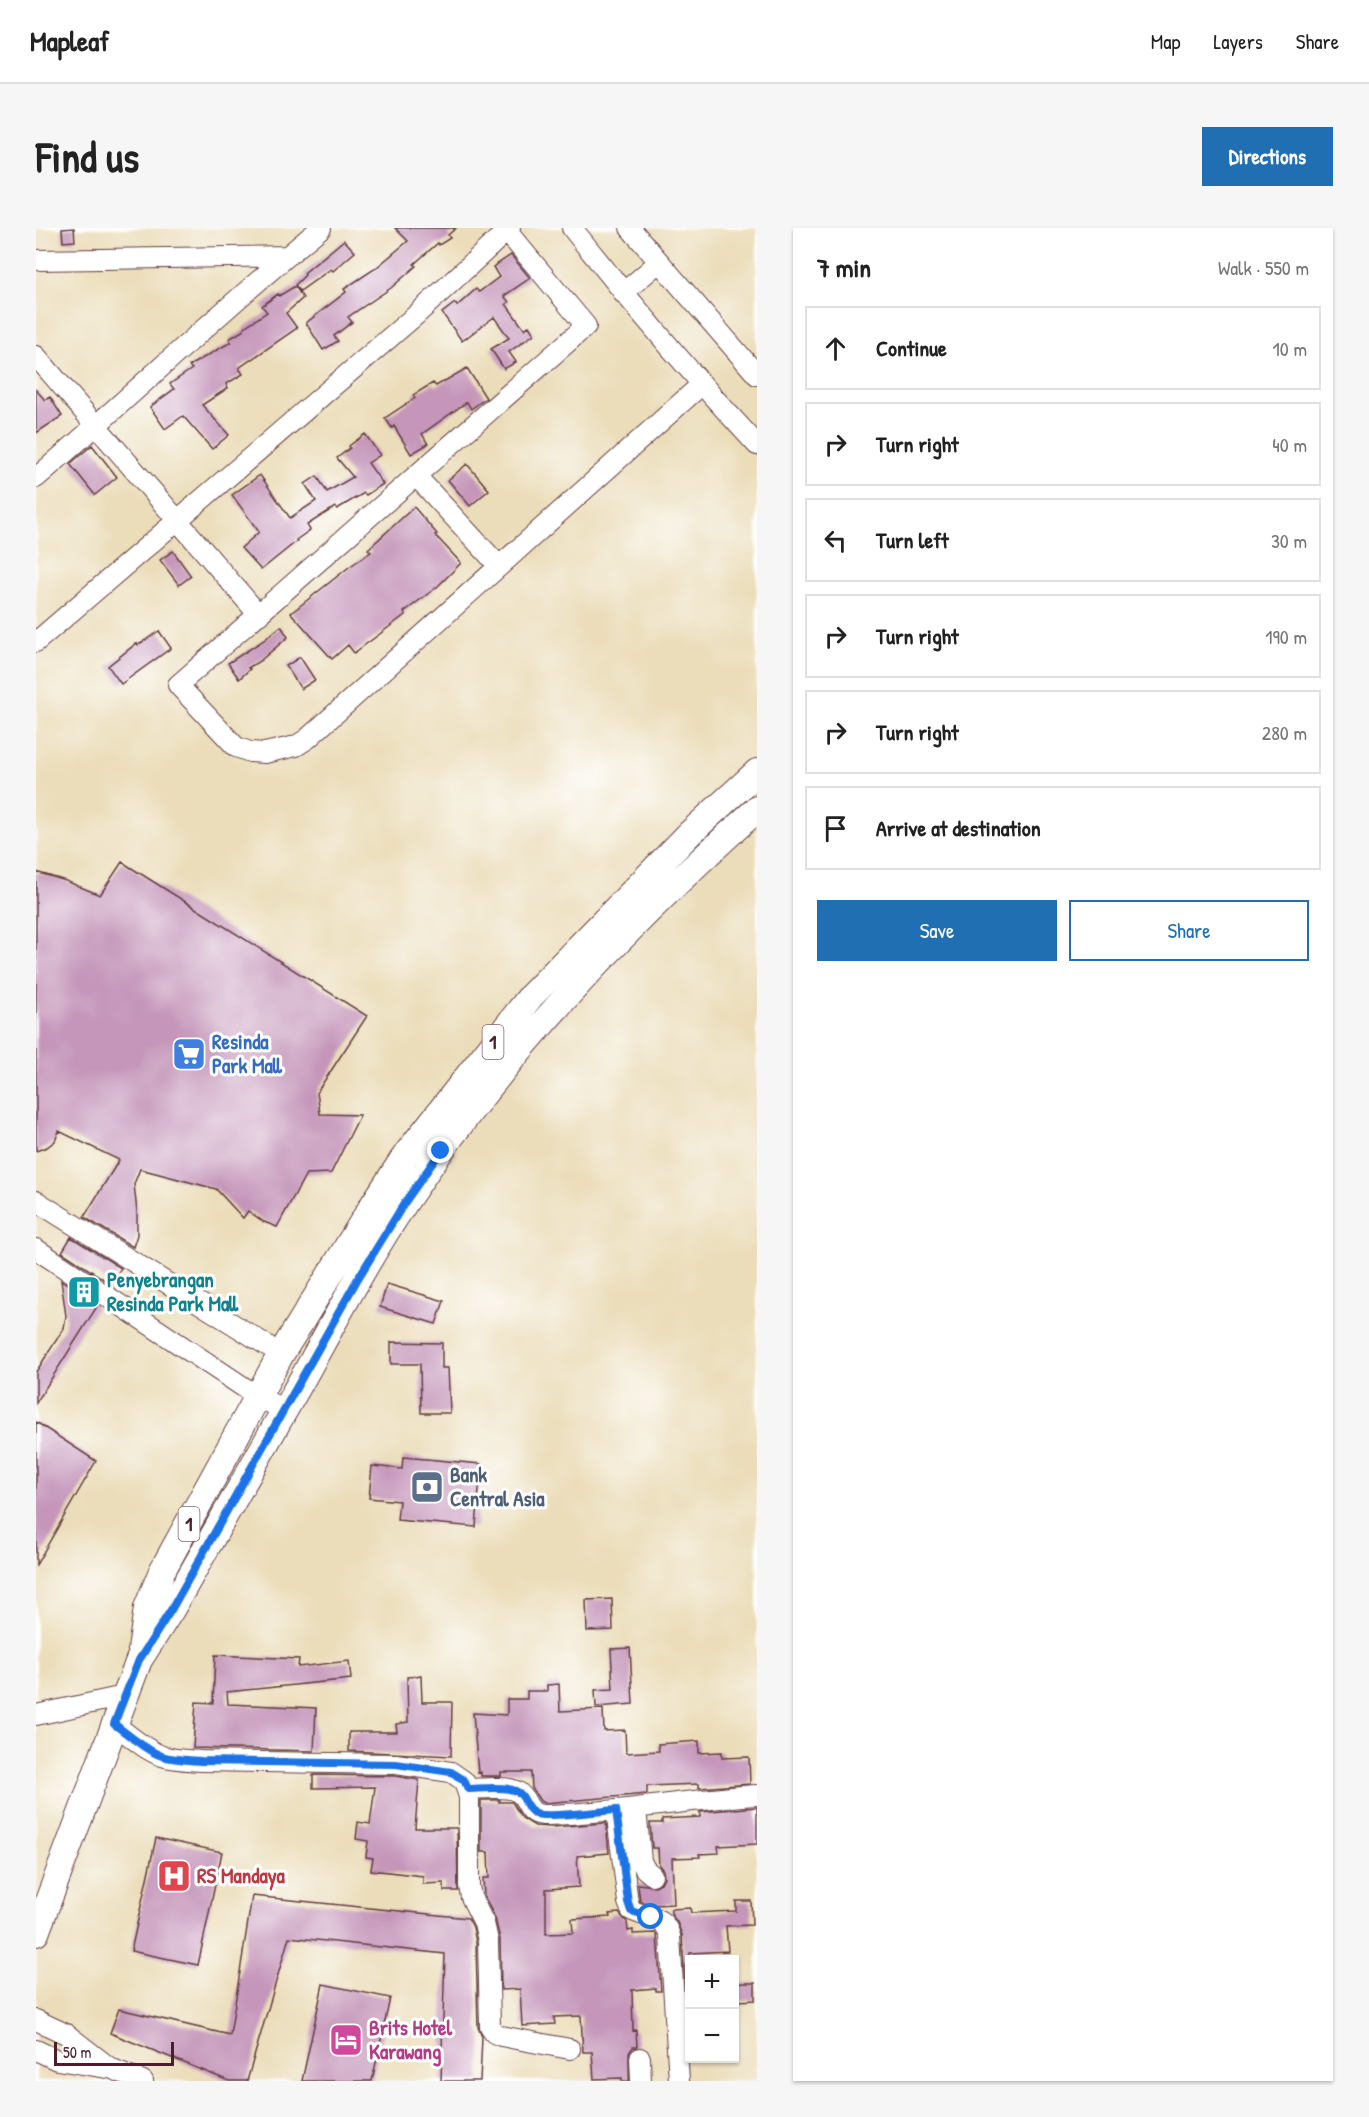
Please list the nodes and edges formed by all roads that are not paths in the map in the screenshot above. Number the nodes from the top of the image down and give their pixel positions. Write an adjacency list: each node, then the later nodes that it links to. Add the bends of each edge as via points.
1 (321, 228): 5 (street)
2 (572, 228): 8 (street)
3 (630, 228): 7 (street)
4 (507, 229): 14 (street, via 586,326); 16 (street, via 416,315)
5 (287, 256): 6 (street); 12 (street)
6 (36, 261)
7 (659, 262): 8 (street); 10 (street)
8 (623, 293): 11 (street)
9 (36, 356): 12 (street)
10 (757, 375)
11 (701, 385): 13 (street); 17 (street)
12 (97, 426): 15 (street); 16 (street)
13 (757, 446)
14 (416, 476): 17 (street); 18 (street)
15 (36, 478)
16 (177, 519): 18 (street); 19 (street)
17 (499, 566): 18 (street, via 307,739 296,746 265,753 236,747 178,686)
18 (259, 615)
19 (36, 642)
20 (757, 772): 25 (main road, 1, via 690,833 499,1034 370,1208)
21 (757, 809): 26 (main road, 1, via 650,909 516,1054 405,1202)
22 (36, 1202): 24 (street)
23 (36, 1250): 25 (street)
24 (268, 1346)
25 (257, 1396): 26 (street); 27 (main road, 1, via 162,1572 147,1608)
26 (284, 1410): 27 (main road, 1)
27 (139, 1660): 28 (main road, 1)
28 (124, 1696): 29 (street); 30 (main road, 1)
29 (36, 1715)
30 (114, 1724): 31 (street, via 161,1756 201,1761 396,1764 451,1772 464,1780); 36 (main road, 1)
31 (468, 1789): 34 (street, via 517,1791 528,1808 540,1815); 38 (street, via 469,1886 487,1930 490,2027 501,2036)
32 (757, 1795): 33 (street)
33 (636, 1808): 34 (street); 35 (street, via 641,1861)
34 (616, 1810): 44 (street, via 631,1911 662,1921 668,1927)
35 (652, 1875)
36 (36, 1933)
37 (36, 2020): 41 (street, via 66,2034)
38 (570, 2049)
39 (36, 2050): 41 (street, via 57,2060)
40 (640, 2058): 43 (street)
41 (110, 2068): 42 (street)
42 (143, 2081)
43 (641, 2081)
44 (679, 2081)

